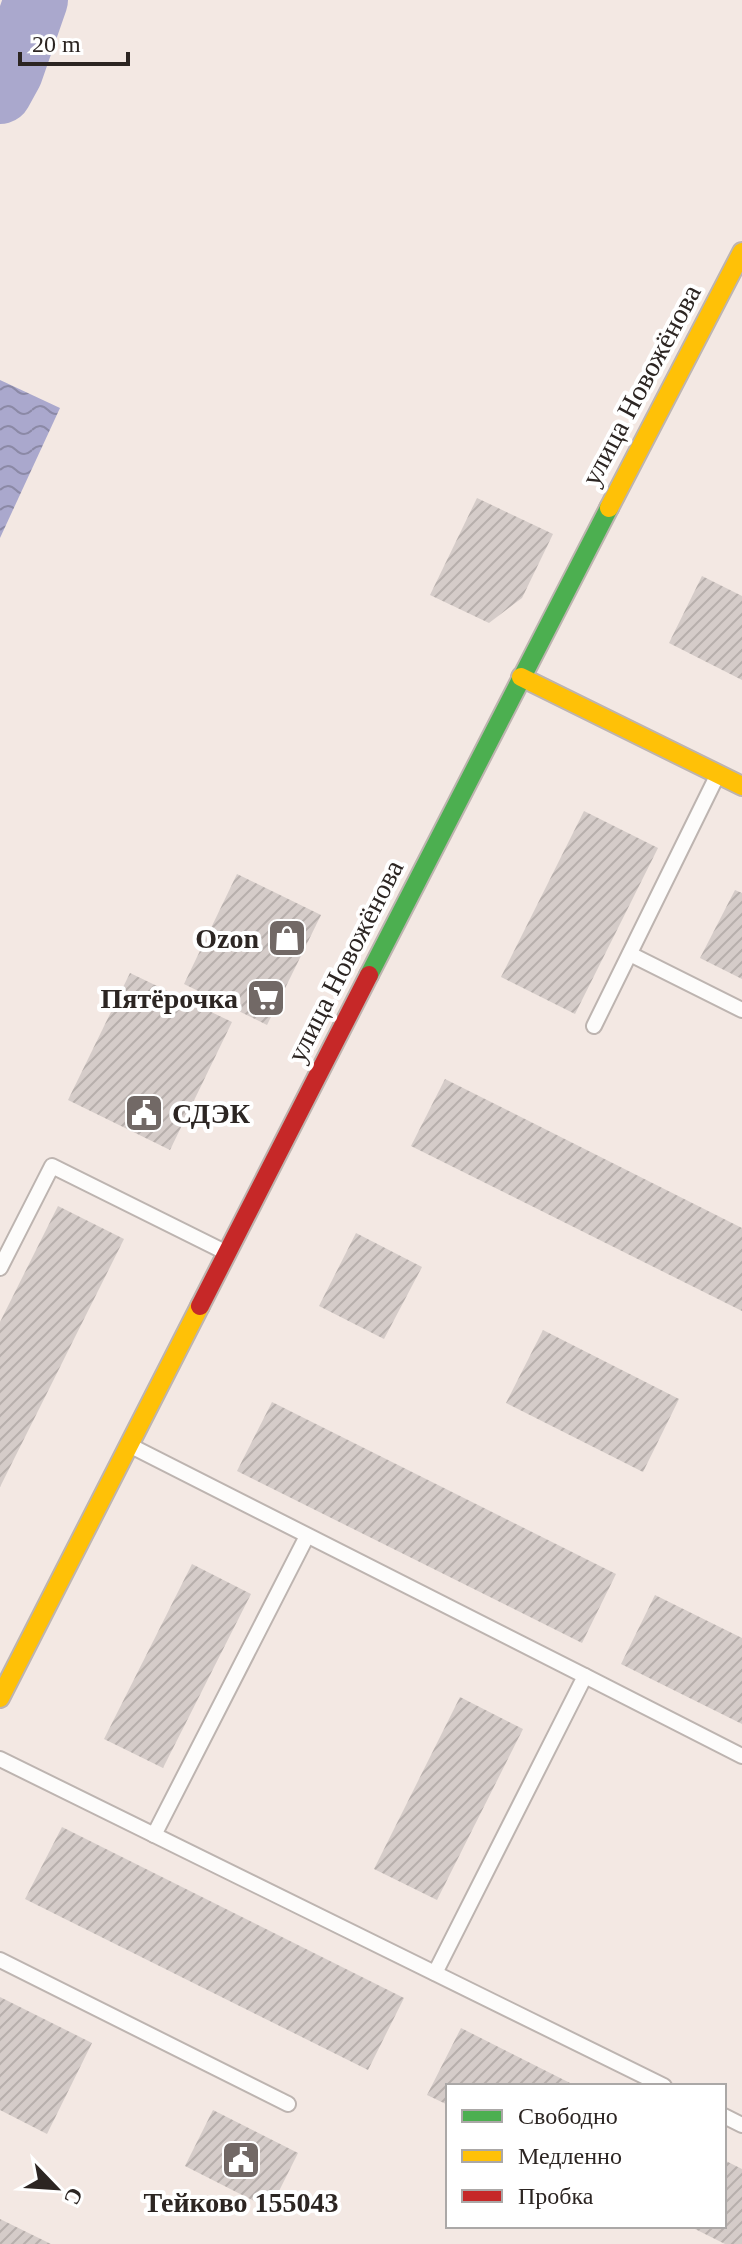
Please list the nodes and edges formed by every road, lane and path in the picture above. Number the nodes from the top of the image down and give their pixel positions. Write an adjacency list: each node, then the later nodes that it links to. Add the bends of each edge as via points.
1 (742, 252): 2 (street, улица Новожёнова)
2 (521, 677): 3 (street); 8 (street, улица Новожёнова)
3 (718, 774): 4 (street); 5 (lane)
4 (742, 786)
5 (630, 954): 6 (lane); 7 (lane)
6 (742, 1010)
7 (594, 1026)
8 (227, 1253): 9 (lane, via 52,1166); 10 (street, улица Новожёнова)
9 (0, 1268)
10 (129, 1445): 11 (lane); 13 (street, улица Новожёнова)
11 (307, 1536): 12 (lane); 16 (lane)
12 (585, 1676): 14 (lane); 18 (lane)
13 (0, 1698)
14 (742, 1756)
15 (0, 1759): 16 (lane)
16 (154, 1835): 18 (lane)
17 (0, 1960): 20 (lane)
18 (435, 1973): 19 (lane)
19 (660, 2084)
20 (288, 2104)

